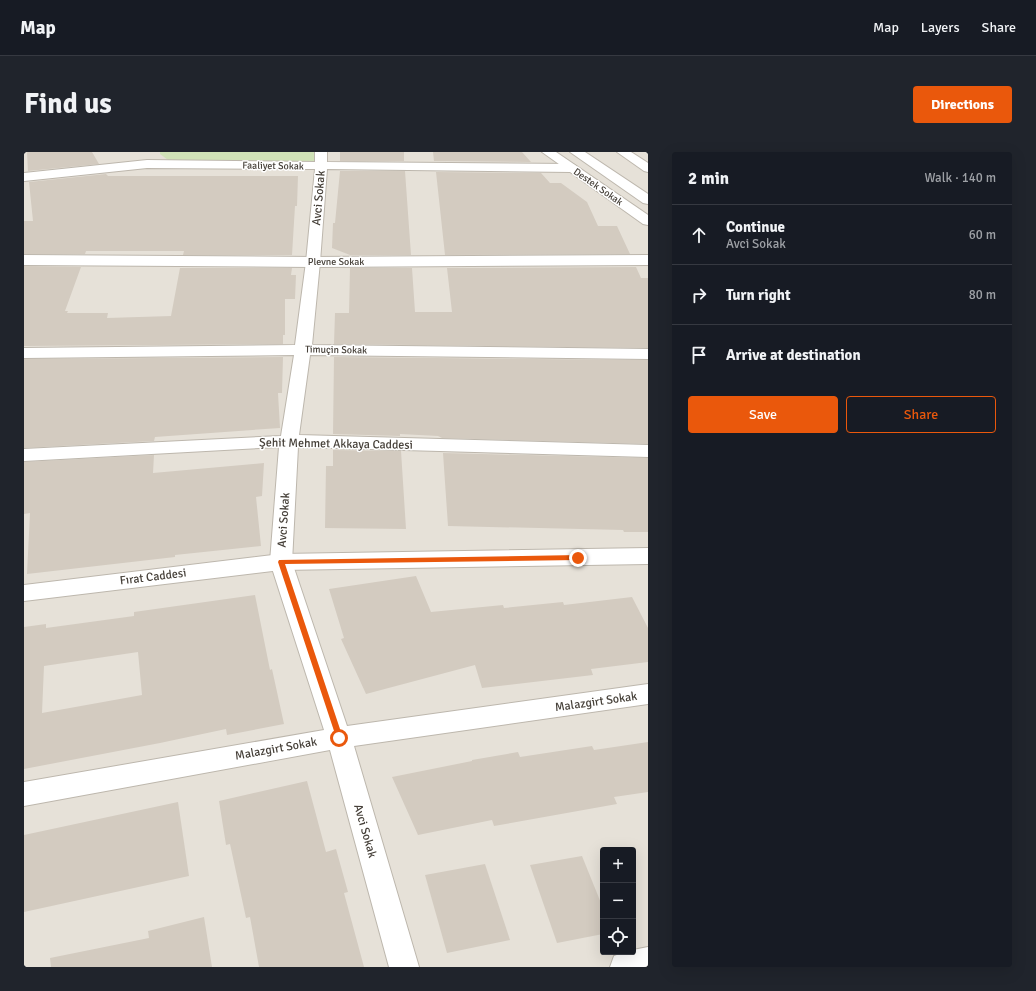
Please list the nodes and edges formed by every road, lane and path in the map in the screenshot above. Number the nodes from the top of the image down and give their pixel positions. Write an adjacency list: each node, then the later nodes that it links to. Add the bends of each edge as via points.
1 (548, 152): 6 (street, Destek Sokak)
2 (576, 152): 9 (street, Destek Sokak)
3 (623, 152): 7 (street)
4 (145, 158): 5 (street, Faaliyet Sokak); 8 (street, Faaliyet Sokak)
5 (321, 159): 6 (street, Faaliyet Sokak); 13 (street, Avci Sokak)
6 (571, 168): 10 (street, Destek Sokak)
7 (648, 168)
8 (24, 177)
9 (648, 200)
10 (648, 221)
11 (24, 260): 13 (street, Plevne Sokak)
12 (648, 260): 13 (street, Plevne Sokak)
13 (313, 262): 14 (street, Avci Sokak)
14 (303, 350): 15 (street, Timuçin Sokak); 16 (street, Timuçin Sokak); 17 (street, Avci Sokak)
15 (24, 353)
16 (648, 354)
17 (289, 441): 18 (street, Şehit Mehmet Akkaya Caddesi); 19 (street, Şehit Mehmet Akkaya Caddesi); 21 (street, Avci Sokak)
18 (648, 451)
19 (24, 455)
20 (648, 556): 21 (street, Fırat Caddesi)
21 (281, 562): 22 (street, Fırat Caddesi); 24 (street, Avci Sokak)
22 (24, 593)
23 (648, 694): 24 (street, Malazgirt Sokak)
24 (339, 738): 25 (street, Malazgirt Sokak); 27 (street, Avci Sokak)
25 (24, 794)
26 (648, 962): 28 (street)
27 (404, 967)
28 (625, 967)

